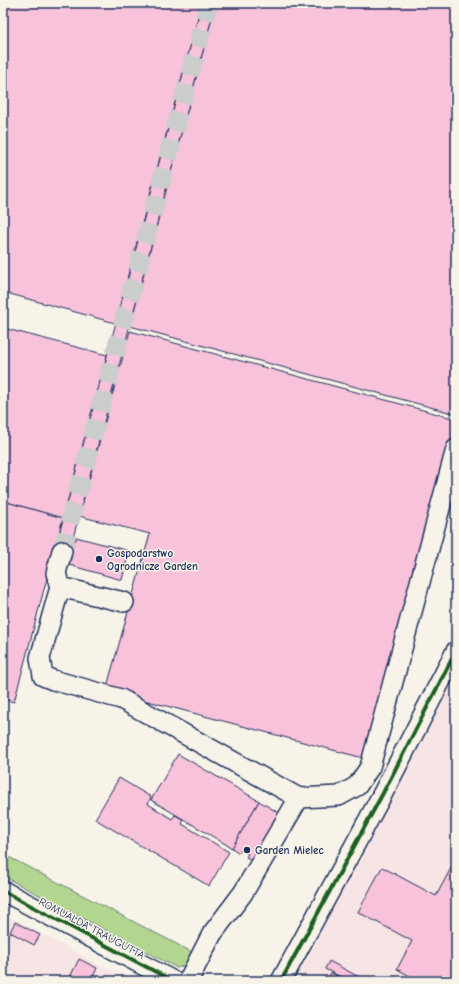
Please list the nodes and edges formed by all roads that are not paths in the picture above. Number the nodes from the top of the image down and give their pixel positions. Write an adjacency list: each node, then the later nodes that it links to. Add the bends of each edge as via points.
1 (456, 449): 6 (street, via 370,767 357,786 339,796)
2 (62, 551): 3 (street, via 56,573)
3 (60, 587): 4 (street); 6 (street, via 40,658 43,676 121,699)
4 (124, 602)
5 (456, 650): 10 (street, via 383,793)
6 (299, 798): 9 (street, via 243,894 212,934)
7 (3, 891): 8 (street, ROMUALDA TRAUGUTTA)
8 (173, 981)
9 (188, 981)
10 (281, 981)

